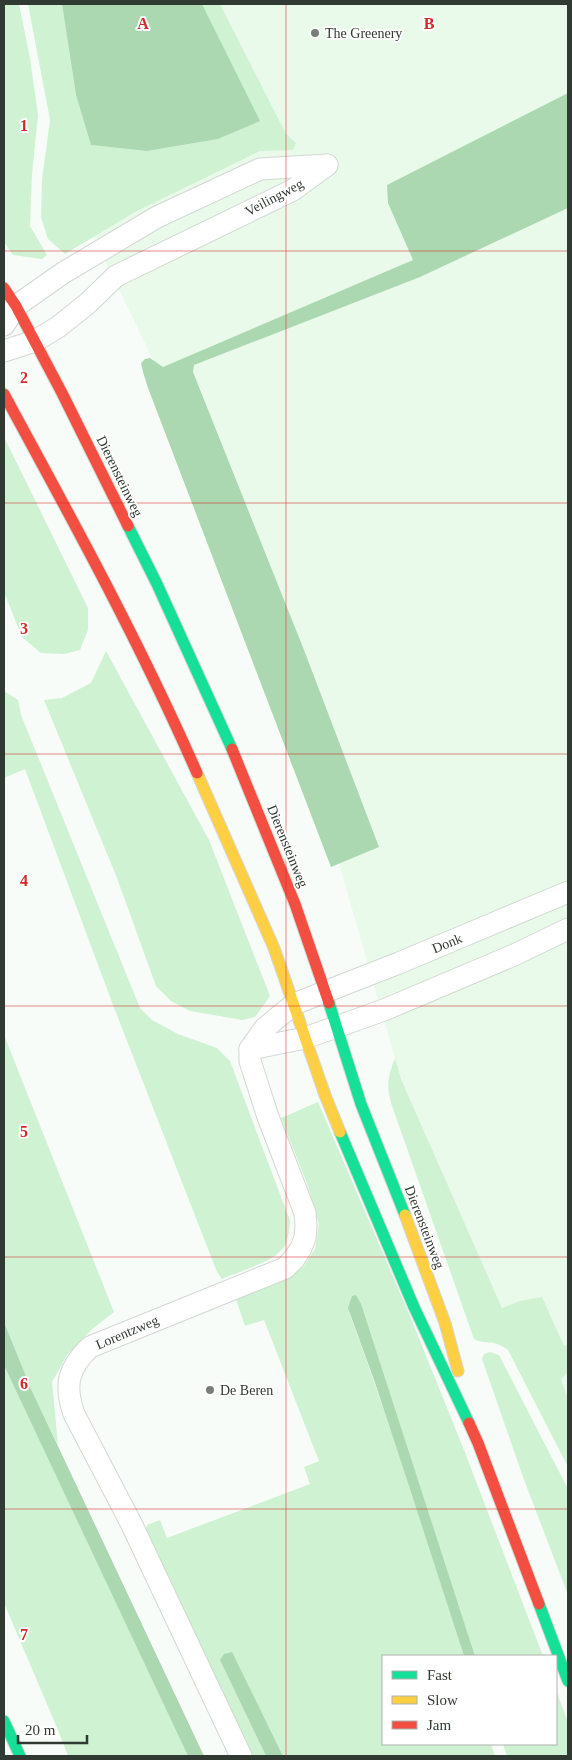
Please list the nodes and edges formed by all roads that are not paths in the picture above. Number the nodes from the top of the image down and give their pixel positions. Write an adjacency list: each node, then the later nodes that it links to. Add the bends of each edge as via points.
1 (4, 288): 2 (main road, Dierensteinweg)
2 (16, 306): 3 (street, Veilingweg); 4 (main road, Dierensteinweg); 4 (street, Veilingweg, via 63,273 157,217 260,169 327,165 293,190 116,276 87,304)
3 (4, 325)
4 (35, 341): 5 (street, Veilingweg); 9 (main road, Dierensteinweg, via 157,584 227,737 295,904)
5 (4, 351)
6 (4, 394): 10 (main road, Dierensteinweg, via 168,704 274,948)
7 (568, 892): 9 (street, Donk)
8 (568, 929): 11 (street, via 393,1007)
9 (325, 992): 10 (street, Donk); 11 (main road, Dierensteinweg)
10 (294, 1004): 12 (main road, Dierensteinweg); 13 (street, via 265,1028)
11 (337, 1028): 12 (street); 14 (main road, Dierensteinweg, via 361,1104 445,1323)
12 (305, 1038): 13 (street); 14 (main road, Dierensteinweg, via 325,1095 414,1307)
13 (250, 1049): 18 (street, Lorentzweg, via 250,1061 260,1093 305,1213 305,1238 300,1248 285,1268 90,1347 74,1365 68,1385 74,1414 131,1523)
14 (478, 1443): 15 (main road, Dierensteinweg)
15 (568, 1681)
16 (4, 1721): 17 (main road)
17 (20, 1756)
18 (241, 1756)

